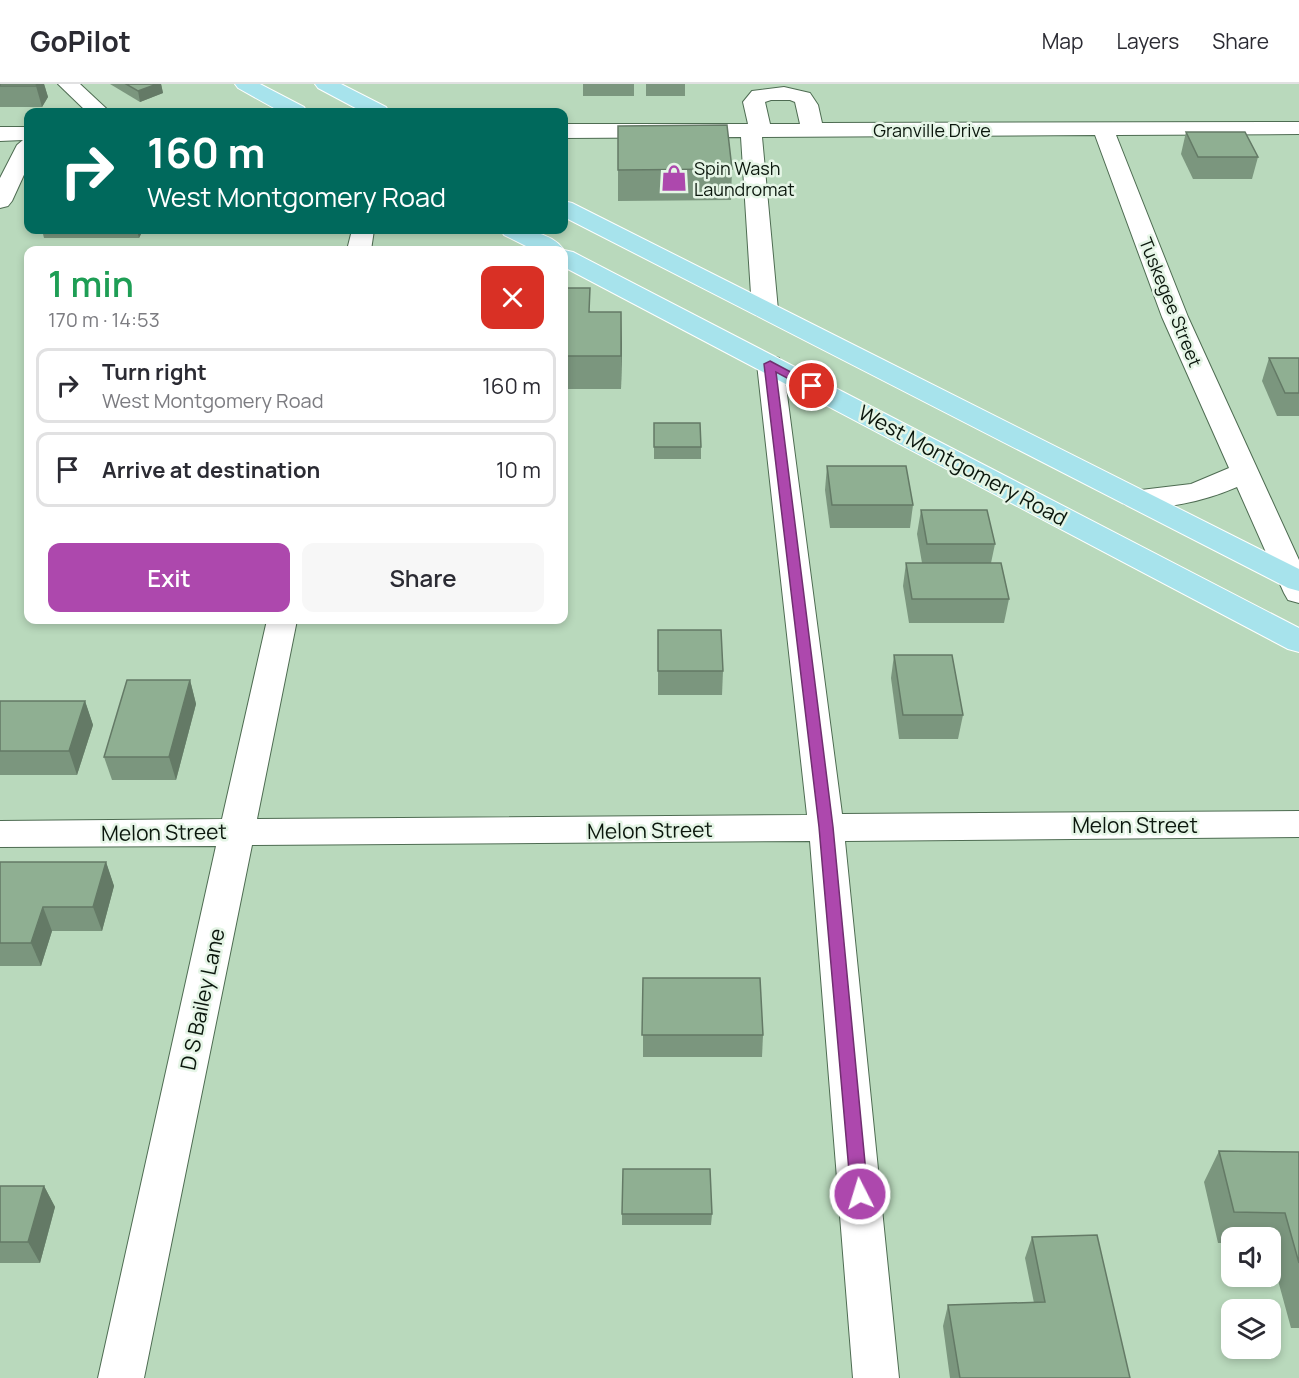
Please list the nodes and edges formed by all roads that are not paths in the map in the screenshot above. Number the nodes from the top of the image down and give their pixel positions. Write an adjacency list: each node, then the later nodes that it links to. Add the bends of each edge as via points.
1 (68, 84): 4 (street)
2 (245, 84): 5 (main road)
3 (325, 84): 6 (main road)
4 (95, 108)
5 (283, 108)
6 (370, 108)
7 (1299, 128): 8 (street, Granville Drive)
8 (1103, 129): 11 (street, Granville Drive); 23 (street, Tuskegee Street, via 1174,317)
9 (568, 131): 10 (street, Granville Drive)
10 (756, 131): 11 (street, Granville Drive); 11 (street, via 754,102 759,95 790,93 806,102); 20 (street)
11 (812, 131)
12 (0, 134): 13 (street)
13 (24, 134)
14 (24, 153): 15 (street)
15 (0, 201)
16 (568, 210): 20 (main road)
17 (520, 234): 18 (main road)
18 (544, 246)
19 (568, 259): 22 (main road, West Montgomery Road)
20 (765, 310): 21 (main road)
21 (822, 339): 22 (main road); 24 (main road)
22 (770, 364): 27 (main road, West Montgomery Road); 29 (street)
23 (1244, 472): 24 (street, via 1216,487 1171,497); 25 (street, Tuskegee Street)
24 (1134, 498): 25 (main road)
25 (1297, 584)
26 (281, 624): 30 (street, D S Bailey Lane)
27 (1299, 640)
28 (1299, 824): 29 (street, Melon Street)
29 (826, 827): 30 (street, Melon Street); 33 (street)
30 (238, 832): 31 (street, Melon Street); 32 (street, D S Bailey Lane)
31 (0, 834)
32 (121, 1378)
33 (876, 1378)

